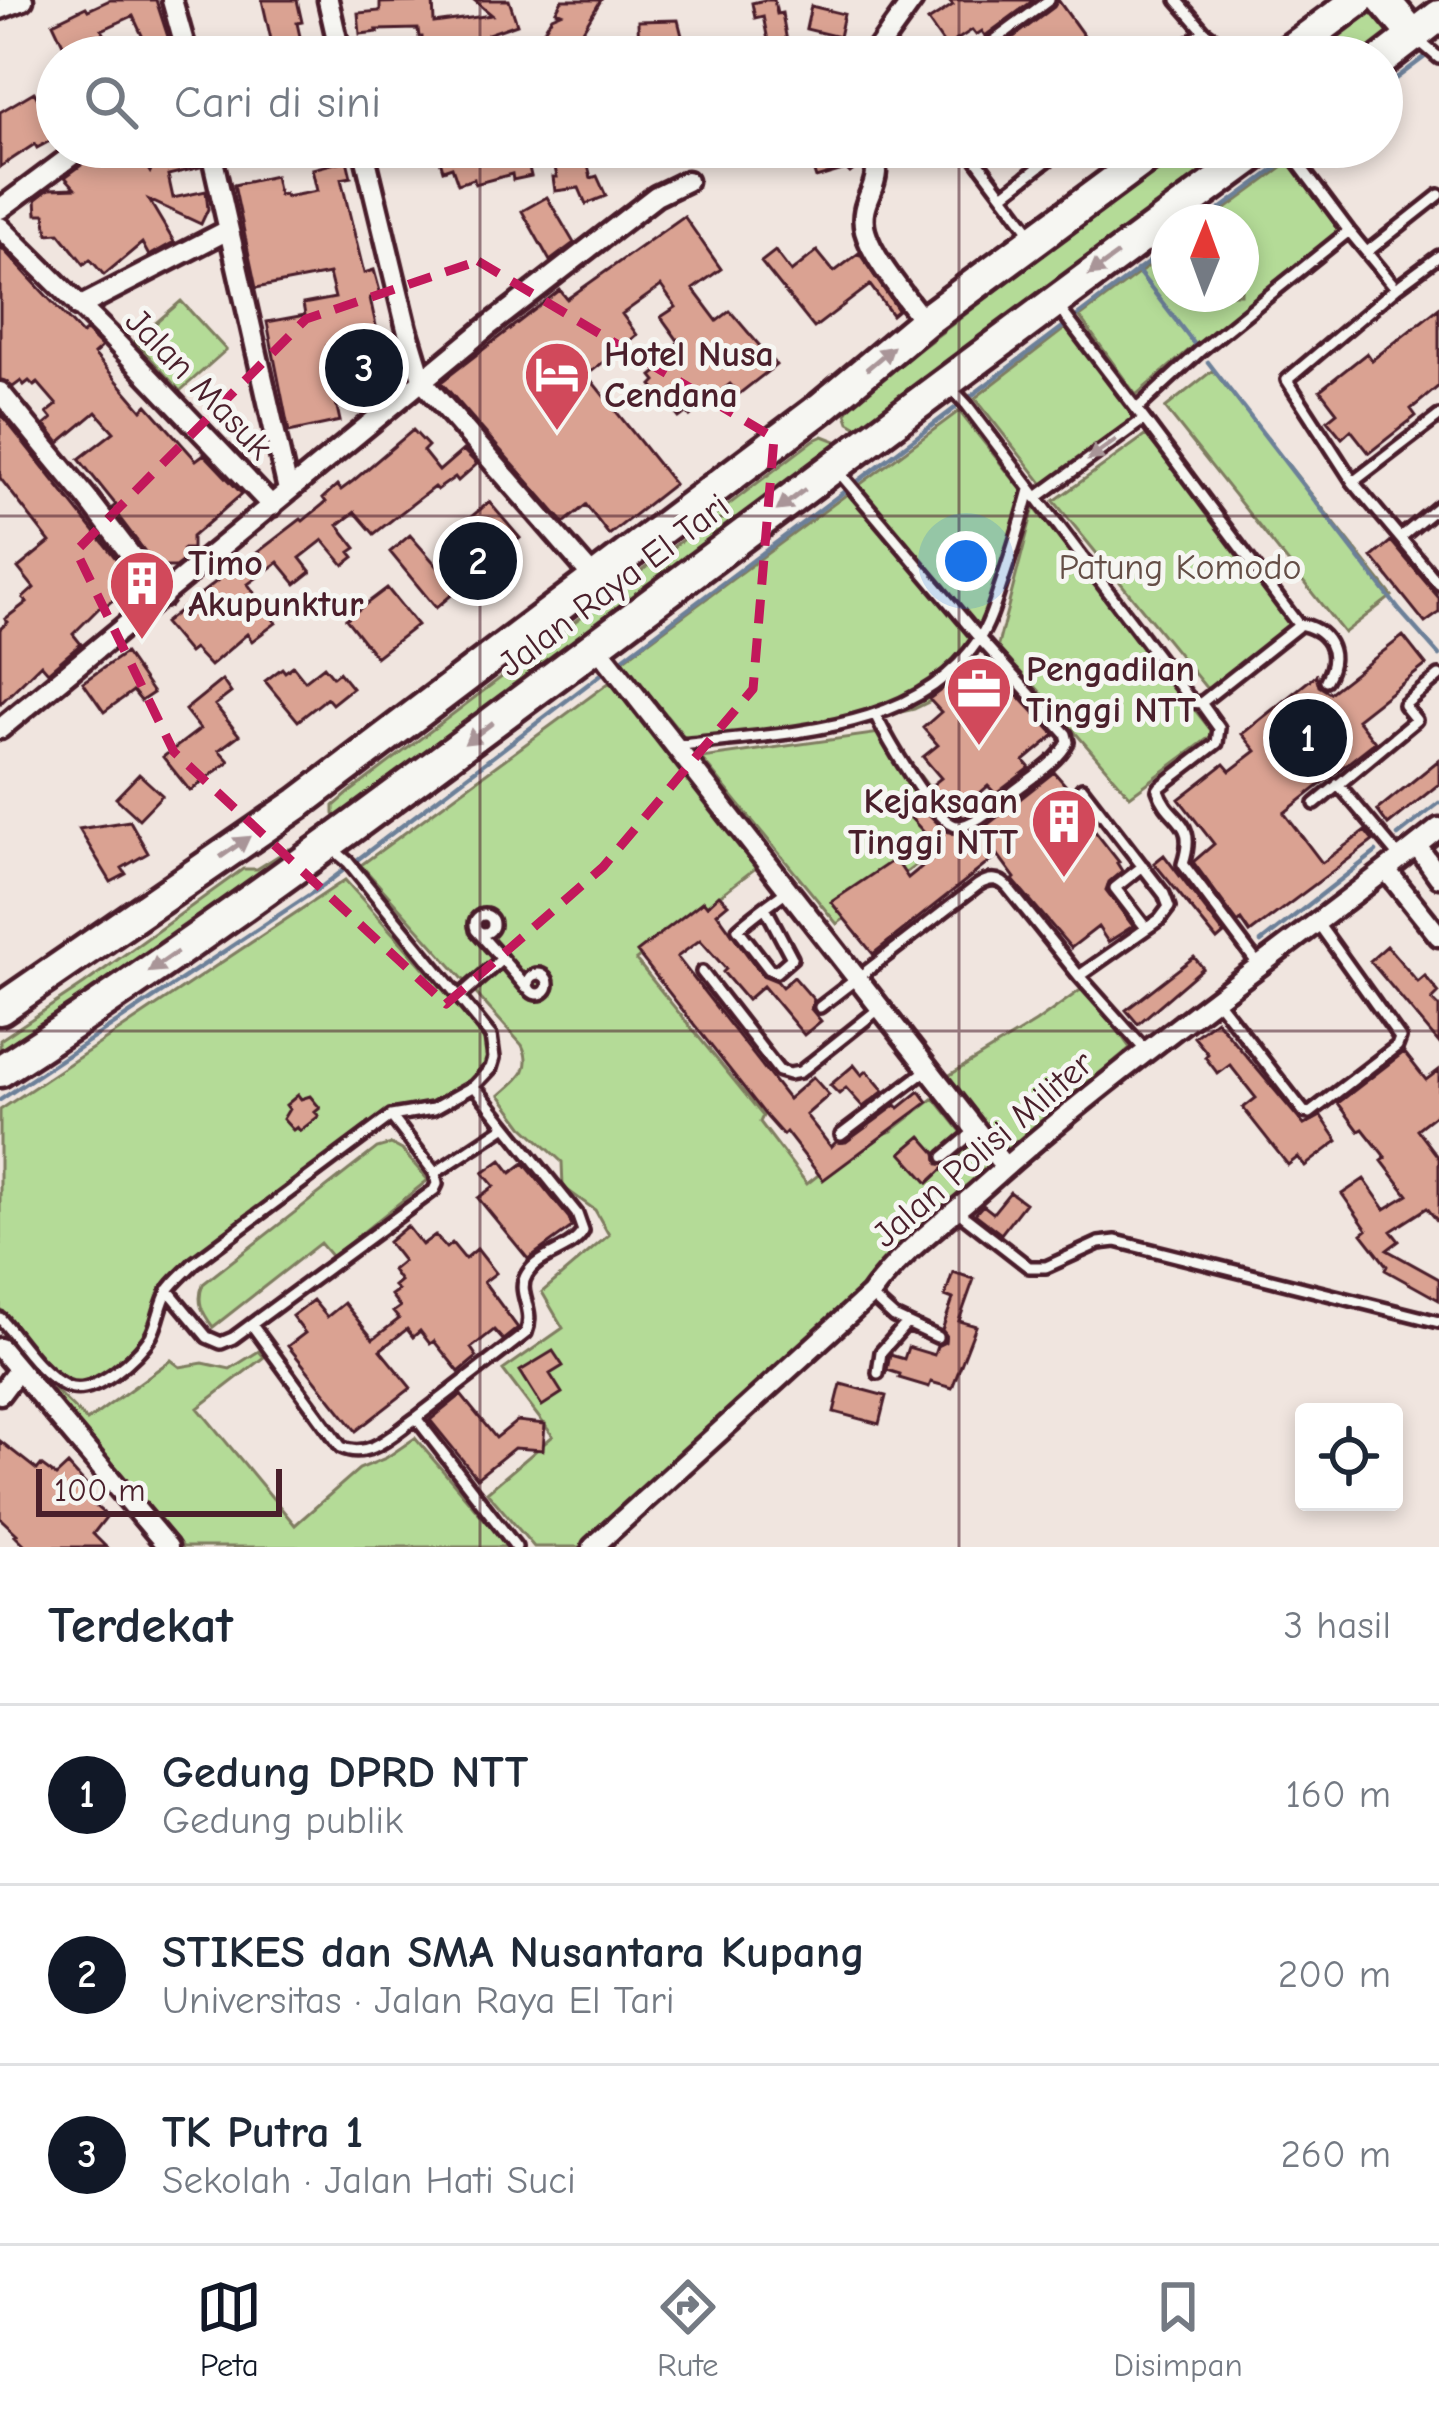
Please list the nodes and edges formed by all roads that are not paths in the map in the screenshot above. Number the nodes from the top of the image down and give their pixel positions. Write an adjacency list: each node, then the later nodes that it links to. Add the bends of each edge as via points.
1 (22, 0): 9 (street)
2 (172, 0): 12 (street)
3 (328, 0): 13 (street)
4 (913, 0): 14 (street)
5 (1049, 0): 15 (lane)
6 (1178, 0): 11 (lane)
7 (1358, 0): 18 (main road)
8 (1384, 0): 19 (main road)
9 (0, 9)
10 (1439, 16): 19 (main road)
11 (1204, 31): 16 (lane); 17 (lane)
12 (182, 36)
13 (336, 36)
14 (885, 36)
15 (1000, 36)
16 (1198, 36)
17 (1211, 36)
18 (1309, 36)
19 (1414, 36): 20 (main road); 21 (lane)
20 (1403, 44)
21 (1439, 58)
22 (54, 168): 34 (street)
23 (215, 168): 36 (street)
24 (368, 168): 45 (street)
25 (877, 168): 44 (street, via 865,228)
26 (983, 168): 32 (lane)
27 (1038, 168): 32 (lane)
28 (1132, 168): 38 (main road, Jalan Raya El Tari)
29 (1236, 168): 42 (main road, Jalan Raya El Tari, one-way to 42)
30 (1302, 168): 37 (lane)
31 (687, 181): 45 (street, via 656,196)
32 (1003, 195): 38 (lane)
33 (1439, 195): 39 (lane)
34 (0, 208)
35 (0, 227): 43 (street, Jalan Masuk)
36 (228, 230): 43 (street, Jalan Masuk); 53 (street)
37 (1348, 231): 39 (lane); 49 (lane, via 1200,351)
38 (1036, 239): 44 (main road, Jalan Raya El Tari)
39 (1367, 252): 41 (lane)
40 (1439, 256): 41 (lane)
41 (1396, 288): 52 (lane, via 1287,380)
42 (1054, 301): 46 (main road, Jalan Raya El Tari); 49 (lane)
43 (79, 307): 55 (street, Jalan Masuk)
44 (924, 322): 48 (main road, Jalan Raya El Tari, one-way to 44)
45 (423, 382): 53 (street); 58 (street)
46 (946, 383): 51 (main road, Jalan Raya El Tari); 54 (lane)
47 (0, 392): 60 (street)
48 (821, 408): 51 (main road); 58 (main road, Jalan Raya El Tari)
49 (1141, 414): 54 (lane, one-way to 54); 61 (lane)
50 (1439, 416): 52 (lane)
51 (844, 467): 62 (lane, via 859,499); 63 (main road, Jalan Raya El Tari, one-way to 63)
52 (1353, 482): 57 (lane)
53 (288, 490): 55 (street)
54 (1033, 494): 62 (lane); 66 (lane, via 1192,702)
55 (272, 506): 60 (street)
56 (1439, 506): 57 (lane)
57 (1400, 538): 59 (lane)
58 (594, 578): 72 (main road, Jalan Raya El Tari)
59 (1439, 584)
60 (163, 597): 68 (street)
61 (1297, 624): 65 (lane, via 1316,628 1330,643 1334,662); 66 (lane)
62 (980, 639): 67 (lane, via 941,678); 67 (lane, via 1068,738 1046,767 994,806 961,826 945,822)
63 (600, 651): 69 (street); 75 (main road, Jalan Raya El Tari, one-way to 75)
64 (1439, 676): 70 (lane, via 1404,705 1416,720)
65 (1326, 680)
66 (1201, 703): 86 (lane, via 1219,728 1217,743 1160,787 1159,798 1184,824 1183,863)
67 (875, 714): 69 (lane)
68 (0, 729)
69 (675, 746): 79 (street)
70 (1338, 784): 73 (lane); 76 (lane)
71 (1082, 788): 77 (lane)
72 (299, 802): 75 (main road); 95 (main road, Jalan Raya El Tari, one-way to 72)
73 (1315, 804)
74 (1439, 828): 76 (street, Jalan Polisi Militer)
75 (329, 845): 91 (lane); 98 (main road, Jalan Raya El Tari, one-way to 98)
76 (1402, 858): 78 (street); 81 (street, Jalan Polisi Militer); 84 (street)
77 (1143, 866): 82 (lane, via 1169,907); 82 (lane, via 1115,888)
78 (1439, 877)
79 (788, 890): 80 (lane); 89 (street)
80 (765, 907): 80 (lane, via 792,958 776,972 738,929)
81 (1317, 922): 86 (street, Jalan Polisi Militer); 92 (lane, via 1400,1038 1310,1113)
82 (1146, 928): 88 (lane)
83 (476, 930): 85 (lane)
84 (1439, 937)
85 (502, 959): 90 (lane); 91 (lane)
86 (1258, 964): 92 (street, Jalan Polisi Militer)
87 (702, 972): 94 (lane, via 789,1075)
88 (1079, 976): 89 (lane, via 994,879); 96 (lane)
89 (857, 978): 93 (lane); 94 (street)
90 (530, 992)
91 (460, 996): 99 (lane, via 494,1048 491,1068)
92 (1215, 998): 96 (street, Jalan Polisi Militer)
93 (820, 1006)
94 (880, 1008): 97 (street)
95 (0, 1009)
96 (1146, 1051): 105 (street, Jalan Polisi Militer)
97 (928, 1069): 102 (street); 103 (lane)
98 (0, 1072)
99 (473, 1086): 100 (lane, via 434,1109); 101 (lane)
100 (391, 1116): 106 (lane); 108 (lane)
101 (506, 1126): 106 (lane); 119 (lane, via 577,1214 582,1235 526,1274 526,1333)
102 (976, 1130): 104 (lane); 105 (street)
103 (841, 1135)
104 (944, 1157)
105 (1005, 1167): 107 (street, Jalan Polisi Militer)
106 (435, 1173): 113 (lane, via 434,1190)
107 (957, 1211): 109 (street, Jalan Polisi Militer, via 886,1271); 111 (lane, via 1029,1267 1116,1241)
108 (168, 1290): 110 (lane, via 146,1343 90,1388 49,1376); 113 (lane, via 215,1342)
109 (870, 1295): 112 (lane); 122 (street, Jalan Polisi Militer)
110 (0, 1318)
111 (1439, 1322)
112 (906, 1324): 114 (lane); 117 (lane, via 880,1352)
113 (252, 1325): 119 (lane, via 341,1447 364,1452)
114 (937, 1337)
115 (0, 1348): 116 (street)
116 (18, 1370): 118 (street); 120 (street)
117 (878, 1373)
118 (0, 1394)
119 (416, 1418): 121 (lane)
120 (169, 1547)
121 (516, 1547)
122 (593, 1547)

